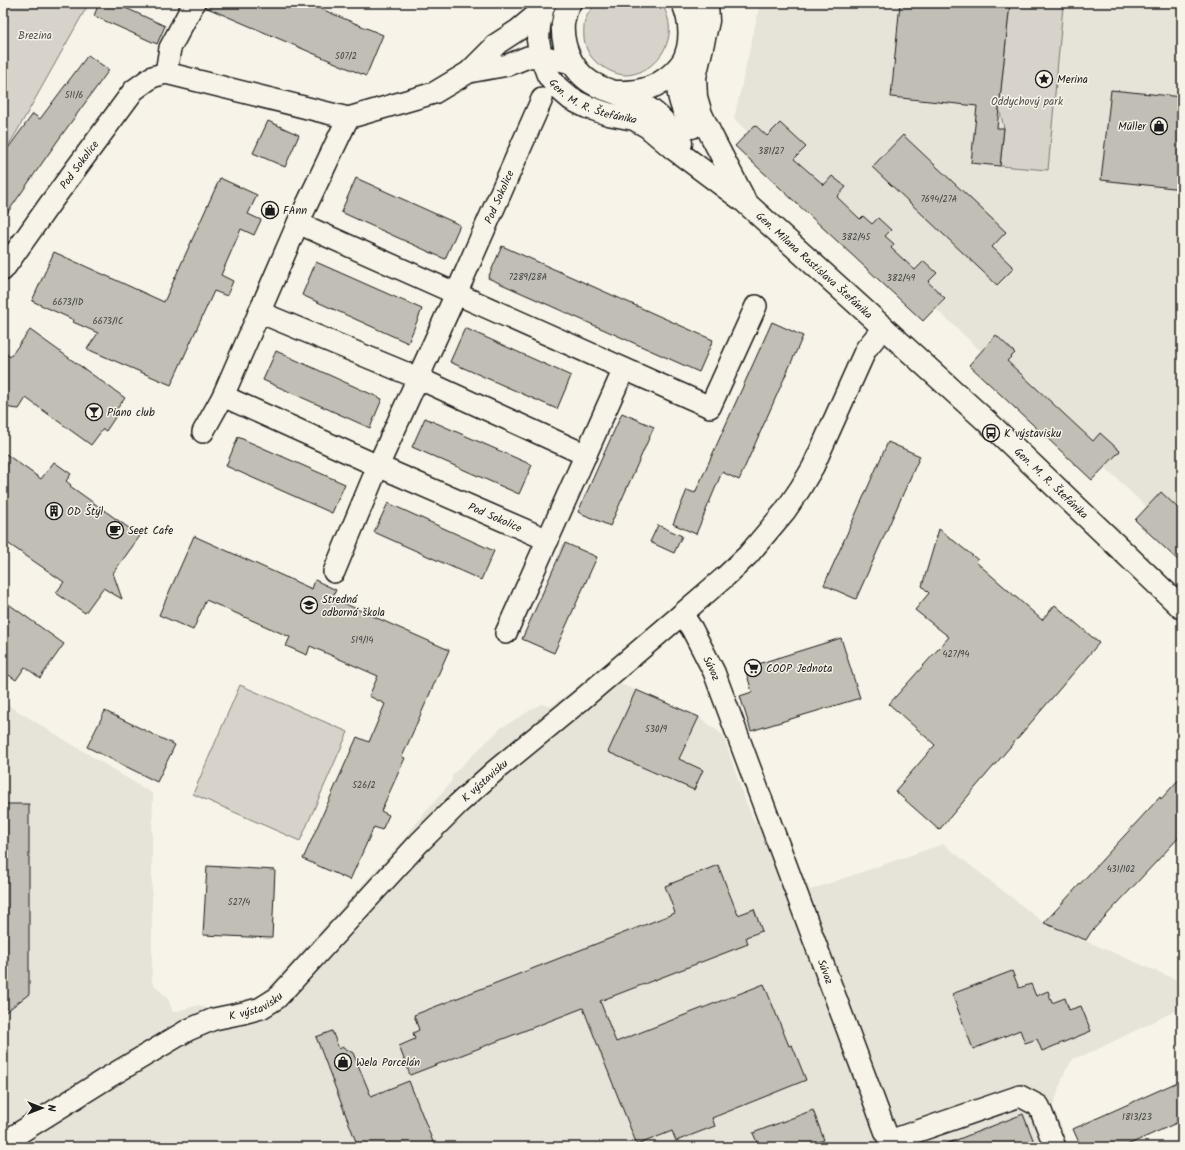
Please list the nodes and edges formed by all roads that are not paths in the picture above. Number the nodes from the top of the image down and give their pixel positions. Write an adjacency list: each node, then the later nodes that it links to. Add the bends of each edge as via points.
1 (194, 3): 10 (street, via 170,48)
2 (570, 3): 6 (main road, Gen. M. R. Štefánika, via 564,14 562,32)
3 (683, 3): 7 (main road, Gen. M. R. Štefánika, via 689,29 688,48)
4 (543, 7): 8 (main road, via 538,40); 9 (street, via 518,30 498,43)
5 (708, 12): 7 (main road); 14 (main road, Gen. M. R. Štefánika, via 695,77 696,98)
6 (572, 62): 8 (street); 11 (main road, Gen. M. R. Štefánika, via 583,76 599,87)
7 (682, 62): 11 (main road, Gen. M. R. Štefánika, via 666,79 652,87 638,91); 14 (main road, Gen. M. R. Štefánika, via 678,83 680,97 689,120 703,144)
8 (544, 66): 9 (street, via 508,65); 15 (main road, Gen. M. R. Štefánika, via 557,87 571,99 587,107 634,120 648,127)
9 (469, 72): 13 (street, via 434,93)
10 (166, 73): 13 (street); 18 (street, Pod Sokolice, via 152,77 134,90)
11 (616, 92): 15 (main road, Gen. M. R. Štefánika, via 644,105 662,118)
12 (542, 99): 19 (street, Pod Sokolice)
13 (348, 118): 17 (street)
14 (725, 163): 16 (main road, Gen. M. R. Štefánika)
15 (701, 169): 16 (main road, Gen. M. R. Štefánika)
16 (745, 202): 22 (main road, Gen. Milana Rastislava Štefánika)
17 (298, 223): 19 (street); 21 (street)
18 (3, 270)
19 (456, 294): 23 (street); 24 (street, Pod Sokolice)
20 (756, 306): 23 (street, via 710,407)
21 (259, 312): 24 (street); 25 (street)
22 (884, 327): 31 (main road, Gen. M. R. Štefánika, via 993,427); 32 (street, K výstavisku, via 866,349 813,467 785,511 748,555)
23 (624, 369): 27 (street)
24 (418, 378): 27 (street); 28 (street, Pod Sokolice)
25 (223, 396): 26 (street); 28 (street, Pod Sokolice)
26 (203, 432)
27 (586, 456): 29 (street)
28 (378, 466): 29 (street, Pod Sokolice); 30 (street, Pod Sokolice)
29 (548, 540): 33 (street)
30 (334, 572)
31 (1182, 608)
32 (682, 614): 34 (street, K výstavisku, via 458,804 277,998 261,1008 214,1019 188,1030); 35 (street, Súvoz, via 714,672 889,1141 1020,1096 1039,1106)
33 (506, 633)
34 (3, 1143)
35 (1055, 1147)

